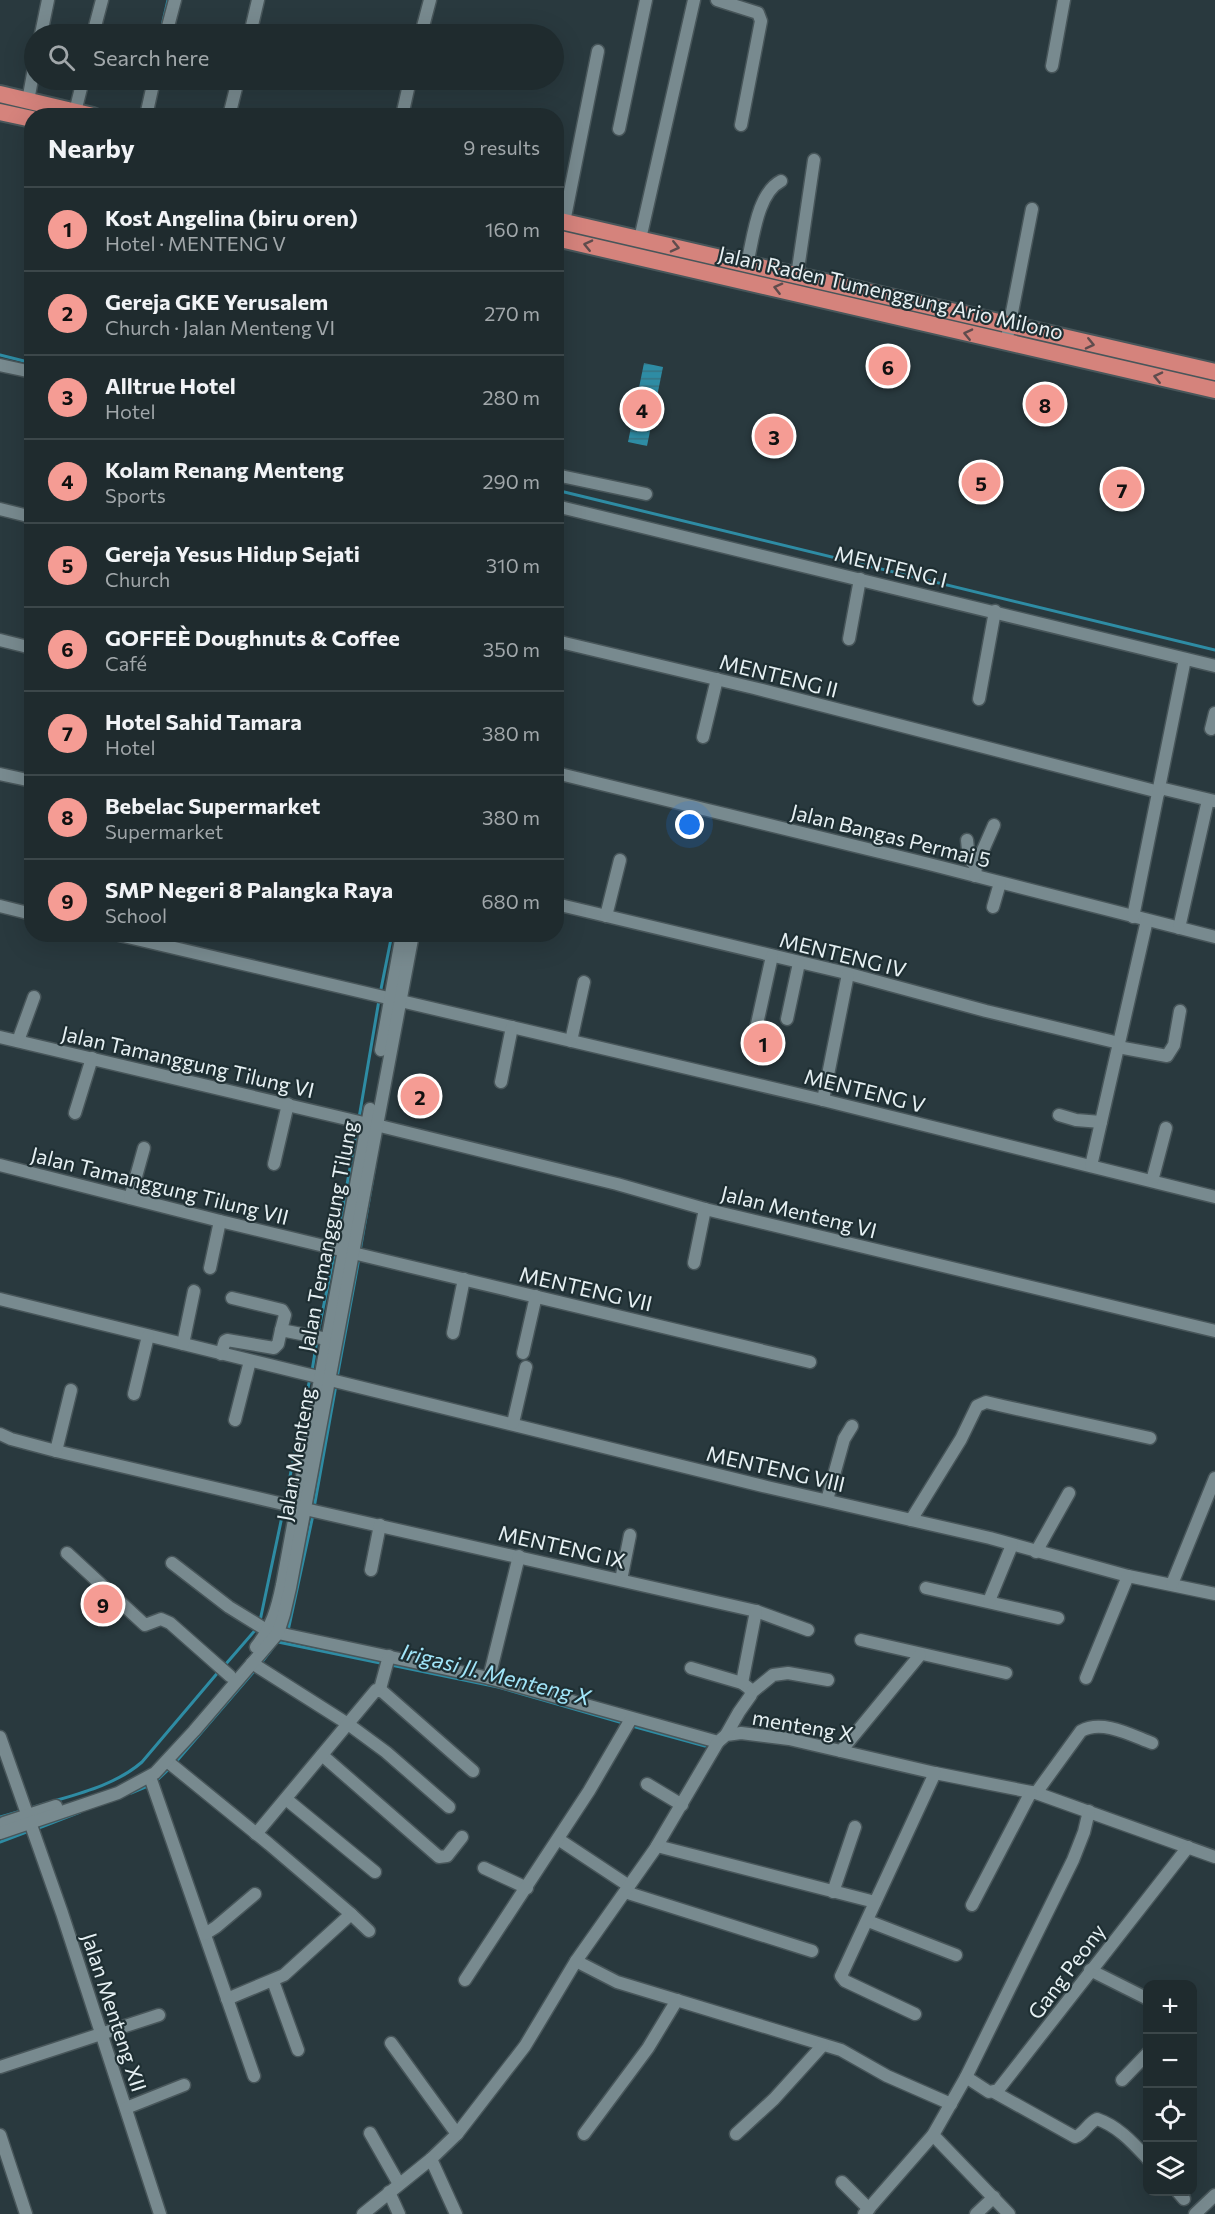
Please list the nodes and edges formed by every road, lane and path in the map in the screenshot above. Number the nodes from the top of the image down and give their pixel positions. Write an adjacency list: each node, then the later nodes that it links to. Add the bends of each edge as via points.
1 (48, 0): 10 (street)
2 (102, 0): 11 (street)
3 (175, 0): 12 (street)
4 (258, 0): 13 (street)
5 (430, 0): 14 (street)
6 (646, 0): 32 (street)
7 (694, 0): 39 (street)
8 (717, 0): 31 (street, via 758,13 761,21)
9 (1064, 0): 16 (street)
10 (43, 24)
11 (96, 24)
12 (169, 24)
13 (252, 24)
14 (424, 24)
15 (598, 51): 35 (street)
16 (1052, 66)
17 (30, 90): 23 (street)
18 (80, 90): 25 (street)
19 (152, 90): 26 (street)
20 (236, 90): 27 (street)
21 (408, 90): 28 (street)
22 (0, 94): 23 (highway)
23 (28, 100): 24 (highway)
24 (59, 108)
25 (76, 108)
26 (148, 108)
27 (231, 108)
28 (404, 108)
29 (0, 112): 30 (highway)
30 (24, 117)
31 (741, 126)
32 (619, 129)
33 (814, 160): 41 (street)
34 (782, 181): 40 (street, via 770,189 763,201)
35 (564, 203)
36 (1032, 209): 42 (street)
37 (564, 222): 39 (highway, Jalan Raden Tumenggung Ario Milono)
38 (564, 239): 39 (highway, Jalan Raden Tumenggung Ario Milono, one-way to 38)
39 (645, 246): 40 (highway, Jalan Raden Tumenggung Ario Milono, one-way to 40); 43 (highway, Jalan Raden Tumenggung Ario Milono, one-way to 39)
40 (747, 264): 41 (highway, Jalan Raden Tumenggung Ario Milono)
41 (797, 276): 42 (highway, Jalan Raden Tumenggung Ario Milono)
42 (1010, 326): 43 (street); 46 (highway, Jalan Raden Tumenggung Ario Milono, one-way to 46)
43 (1005, 343): 47 (highway, Jalan Raden Tumenggung Ario Milono, one-way to 43)
44 (0, 365): 45 (street)
45 (24, 370)
46 (1215, 372)
47 (1215, 390)
48 (564, 477): 49 (street)
49 (645, 494)
50 (564, 508): 53 (street, MENTENG I)
51 (0, 509): 52 (street)
52 (24, 515)
53 (860, 579): 54 (street, MENTENG I); 55 (street)
54 (994, 611): 59 (street, MENTENG I); 62 (street)
55 (849, 639)
56 (0, 640): 58 (street)
57 (564, 643): 61 (street, MENTENG II)
58 (24, 646)
59 (1185, 659): 60 (street, MENTENG I); 69 (street)
60 (1215, 666)
61 (717, 680): 65 (street); 69 (street, MENTENG II)
62 (979, 699)
63 (1215, 713): 64 (street)
64 (1211, 729)
65 (702, 737)
66 (0, 774): 68 (street)
67 (564, 775): 74 (street, Jalan Bangas Permai 5)
68 (24, 779)
69 (1159, 790): 70 (street, MENTENG II); 81 (street)
70 (1211, 801): 83 (street)
71 (994, 825): 74 (street)
72 (967, 840): 74 (street, via 969,860)
73 (620, 860): 80 (street)
74 (976, 871): 75 (street, Jalan Bangas Permai 5)
75 (999, 883): 78 (street); 81 (street, Jalan Bangas Permai 5)
76 (0, 906): 79 (street)
77 (564, 906): 80 (street, MENTENG IV)
78 (993, 907)
79 (24, 912)
80 (606, 916): 88 (street, MENTENG IV)
81 (1133, 916): 82 (street, Jalan Bangas Permai 5)
82 (1147, 920): 83 (street, Jalan Bangas Permai 5); 101 (street)
83 (1179, 928): 84 (street, Jalan Bangas Permai 5)
84 (1215, 938)
85 (172, 942): 93 (street, MENTENG V)
86 (401, 942): 93 (street, Jalan Temanggung Tilung)
87 (410, 942): 93 (street)
88 (772, 956): 89 (street, MENTENG IV); 97 (street)
89 (799, 963): 90 (street, MENTENG IV); 95 (street)
90 (848, 974): 101 (street, MENTENG IV); 104 (street)
91 (584, 982): 100 (street)
92 (34, 997): 99 (street)
93 (395, 999): 96 (street, MENTENG V); 109 (street, Jalan Temanggung Tilung)
94 (1180, 1011): 101 (street, MENTENG IV, via 1174,1046 1167,1056)
95 (787, 1019)
96 (512, 1027): 100 (street, MENTENG V); 103 (street)
97 (755, 1033)
98 (0, 1037): 99 (street, Jalan Tamanggung Tilung VI)
99 (18, 1041): 102 (street, Jalan Tamanggung Tilung VI)
100 (571, 1041): 104 (street, MENTENG V)
101 (1119, 1045): 108 (street)
102 (92, 1058): 105 (street, Jalan Tamanggung Tilung VI); 106 (street)
103 (501, 1082)
104 (823, 1100): 114 (street, MENTENG V)
105 (288, 1104): 109 (street, Jalan Tamanggung Tilung VI); 112 (street)
106 (75, 1113)
107 (1059, 1115): 108 (street)
108 (1101, 1122): 114 (street)
109 (372, 1124): 118 (street, Jalan Menteng VI); 120 (street, Jalan Temanggung Tilung)
110 (1166, 1128): 115 (street)
111 (144, 1148): 117 (street)
112 (274, 1164)
113 (0, 1165): 117 (street, Jalan Tamanggung Tilung VII)
114 (1091, 1166): 115 (street, MENTENG V)
115 (1152, 1181): 116 (street, MENTENG V)
116 (1215, 1197)
117 (130, 1198): 119 (street, Jalan Tamanggung Tilung VII)
118 (705, 1209): 121 (street); 129 (street, Jalan Menteng VI)
119 (220, 1221): 120 (street, Jalan Tamanggung Tilung VII); 122 (street)
120 (349, 1252): 123 (street, MENTENG VII); 132 (street, Jalan Temanggung Tilung); 139 (street, Jalan Menteng)
121 (694, 1263)
122 (210, 1268)
123 (464, 1279): 125 (street, MENTENG VII); 130 (street)
124 (194, 1291): 133 (street)
125 (536, 1296): 134 (street); 137 (street, MENTENG VII)
126 (232, 1298): 128 (street, via 282,1310 285,1315)
127 (0, 1299): 131 (street, MENTENG VIII)
128 (281, 1329): 132 (street); 135 (street, via 274,1348 227,1340)
129 (1215, 1331)
130 (453, 1333)
131 (148, 1336): 133 (street, MENTENG VIII); 141 (street)
132 (327, 1339): 139 (street, Jalan Temanggung Tilung)
133 (183, 1344): 135 (street, MENTENG VIII)
134 (523, 1353)
135 (221, 1354): 136 (street, MENTENG VIII)
136 (250, 1361): 139 (street, MENTENG VIII); 142 (street)
137 (810, 1362)
138 (526, 1367): 143 (street)
139 (324, 1379): 143 (street, MENTENG VIII); 151 (street, Jalan Temanggung Tilung)
140 (70, 1390): 147 (street)
141 (134, 1394)
142 (235, 1420)
143 (513, 1423): 150 (street, MENTENG VIII)
144 (852, 1426): 150 (street, via 844,1439)
145 (0, 1434): 147 (street, MENTENG IX)
146 (1150, 1438): 152 (street, via 986,1402 980,1404)
147 (56, 1451): 151 (street, MENTENG IX)
148 (1215, 1478): 163 (street)
149 (1069, 1493): 156 (street)
150 (827, 1500): 152 (street, MENTENG VIII)
151 (301, 1508): 153 (street, MENTENG IX); 170 (street, Jalan Temanggung Tilung)
152 (911, 1520): 155 (street, MENTENG VIII)
153 (380, 1525): 158 (street, MENTENG IX); 160 (street)
154 (630, 1534): 162 (street)
155 (1012, 1545): 156 (street, MENTENG VIII); 166 (street)
156 (1036, 1552): 161 (street, MENTENG VIII)
157 (67, 1553): 177 (street, via 145,1625 161,1619 170,1623)
158 (519, 1556): 162 (street, MENTENG IX); 178 (street)
159 (172, 1563): 170 (street, via 230,1607)
160 (371, 1570)
161 (1128, 1576): 163 (street, MENTENG VIII); 179 (street)
162 (621, 1580): 167 (street, MENTENG IX)
163 (1173, 1584): 165 (street, MENTENG VIII)
164 (926, 1588): 166 (street)
165 (1215, 1594)
166 (989, 1602): 168 (street)
167 (756, 1611): 169 (street, MENTENG IX); 181 (street)
168 (1058, 1618)
169 (808, 1630)
170 (273, 1632): 173 (street, menteng X); 174 (street); 177 (street, Jalan Temanggung Tilung)
171 (861, 1640): 172 (street)
172 (920, 1655): 176 (street); 189 (street)
173 (389, 1656): 178 (street, menteng X); 182 (street)
174 (252, 1663): 185 (street); 191 (street)
175 (691, 1668): 181 (street)
176 (1006, 1673)
177 (230, 1676): 201 (street, Jalan Temanggung Tilung, via 162,1756 142,1773)
178 (489, 1677): 184 (street, menteng X)
179 (1086, 1678)
180 (828, 1680): 183 (street, via 788,1673 773,1675)
181 (742, 1683): 183 (street)
182 (380, 1689): 185 (street, via 375,1690); 192 (street)
183 (751, 1693): 187 (street)
184 (632, 1719): 187 (street, menteng X); 207 (street)
185 (348, 1724): 190 (street); 199 (street)
186 (0, 1737): 201 (street, Jalan Menteng XII)
187 (722, 1739): 189 (street, menteng X, via 741,1733); 198 (street)
188 (1152, 1743): 196 (street, via 1110,1728 1089,1726)
189 (841, 1751): 193 (street, menteng X)
190 (322, 1755): 197 (street); 206 (street, via 440,1857 447,1856)
191 (167, 1761): 194 (street); 205 (street)
192 (473, 1772)
193 (935, 1773): 196 (street, menteng X); 217 (street)
194 (150, 1777): 201 (street, via 118,1793); 222 (street)
195 (648, 1784): 198 (street)
196 (1034, 1792): 200 (street, menteng X); 218 (street)
197 (286, 1799): 205 (street); 212 (street)
198 (682, 1805): 208 (street)
199 (449, 1807)
200 (1089, 1811): 209 (street, menteng X); 241 (street, via 1072,1860)
201 (29, 1819): 202 (street, Jalan Temanggung Tilung); 204 (street); 234 (street, Jalan Menteng XII)
202 (0, 1824)
203 (855, 1827): 215 (street)
204 (0, 1833)
205 (256, 1834): 219 (street)
206 (462, 1837)
207 (558, 1839): 213 (street); 214 (street)
208 (657, 1846): 214 (street); 215 (street)
209 (1188, 1847): 210 (street, menteng X); 226 (street, Gang Peony)
210 (1215, 1857)
211 (484, 1868): 213 (street)
212 (375, 1872)
213 (527, 1888): 227 (street)
214 (627, 1889): 223 (street); 225 (street)
215 (834, 1892): 217 (street)
216 (255, 1894): 222 (street)
217 (875, 1902): 220 (street)
218 (972, 1905)
219 (351, 1914): 221 (street); 228 (street, via 297,1966)
220 (868, 1921): 224 (street); 232 (street, via 842,1978)
221 (369, 1931)
222 (205, 1934): 230 (street)
223 (812, 1951)
224 (956, 1955)
225 (576, 1961): 231 (street, via 617,1982); 248 (street, via 525,2046)
226 (1090, 1970): 229 (street); 244 (street, Gang Peony)
227 (465, 1980)
228 (273, 1981): 230 (street); 237 (street)
229 (1143, 1996)
230 (227, 1999): 240 (street)
231 (677, 2000): 236 (street); 249 (street, via 648,2048)
232 (915, 2014)
233 (159, 2015): 234 (street)
234 (102, 2033): 239 (street); 246 (street, Jalan Menteng XII)
235 (391, 2043): 248 (street)
236 (823, 2045): 245 (street); 250 (street)
237 (298, 2050)
238 (1143, 2058): 242 (street)
239 (0, 2067)
240 (254, 2076)
241 (966, 2077): 244 (street); 245 (street)
242 (1122, 2080)
243 (184, 2085): 246 (street)
244 (994, 2092): 253 (street, via 1075,2137 1096,2119 1107,2122)
245 (950, 2104): 252 (street)
246 (126, 2108): 261 (street, Jalan Menteng XII)
247 (370, 2133): 256 (street)
248 (457, 2134): 254 (street)
249 (584, 2134)
250 (736, 2134)
251 (0, 2135): 260 (street)
252 (933, 2135): 258 (street); 259 (street)
253 (1143, 2154)
254 (431, 2159): 256 (street); 264 (street)
255 (842, 2182): 259 (street)
256 (394, 2188): 262 (street); 263 (street)
257 (1215, 2195): 267 (street)
258 (994, 2197): 265 (street); 266 (street)
259 (866, 2211)
260 (26, 2214)
261 (160, 2214)
262 (363, 2214)
263 (399, 2214)
264 (456, 2214)
265 (976, 2214)
266 (1009, 2214)
267 (1195, 2214)

